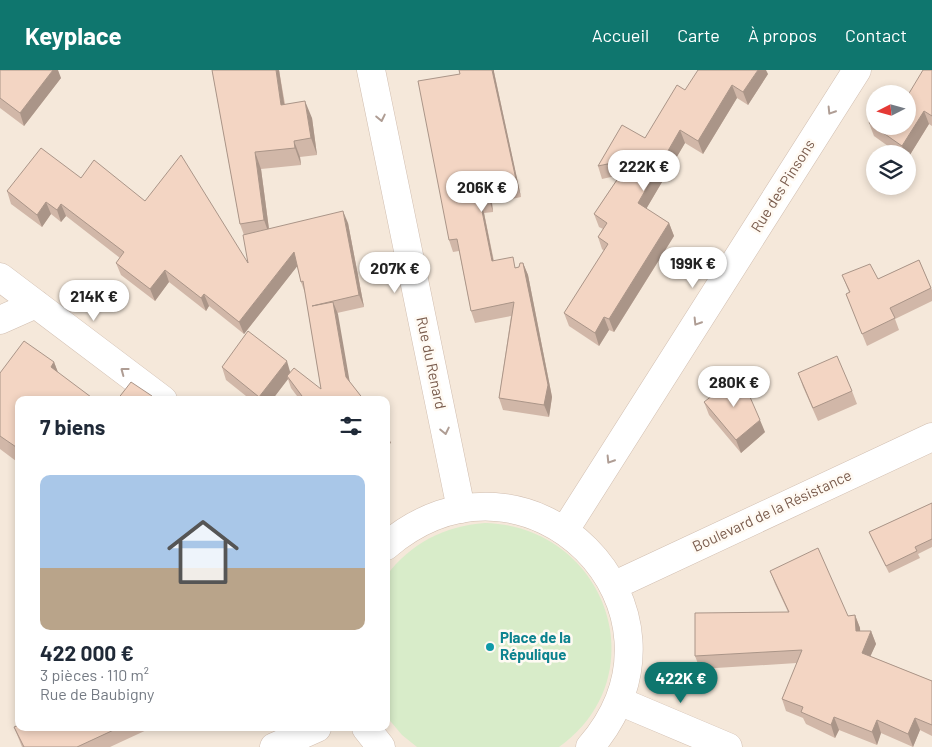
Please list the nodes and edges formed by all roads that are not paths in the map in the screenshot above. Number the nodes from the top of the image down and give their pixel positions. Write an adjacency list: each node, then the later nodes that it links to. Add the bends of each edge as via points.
1 (371, 70): 8 (street, Rue du Renard, one-way to 8)
2 (857, 70): 9 (street, Rue des Pinsons, one-way to 9)
3 (0, 277): 4 (street)
4 (36, 304): 5 (street); 6 (street, one-way to 4)
5 (0, 320)
6 (158, 396)
7 (932, 437): 11 (street, Boulevard de la Résistance)
8 (460, 509): 9 (street, via 489,506 515,509); 10 (street, via 422,521)
9 (565, 530): 11 (street, via 589,551)
10 (390, 543)
11 (613, 586): 12 (street, via 624,616 628,648)
12 (619, 701): 17 (street); 18 (street)
13 (310, 731): 15 (street)
14 (368, 731): 16 (street)
15 (274, 747)
16 (381, 747)
17 (590, 747)
18 (728, 747)

